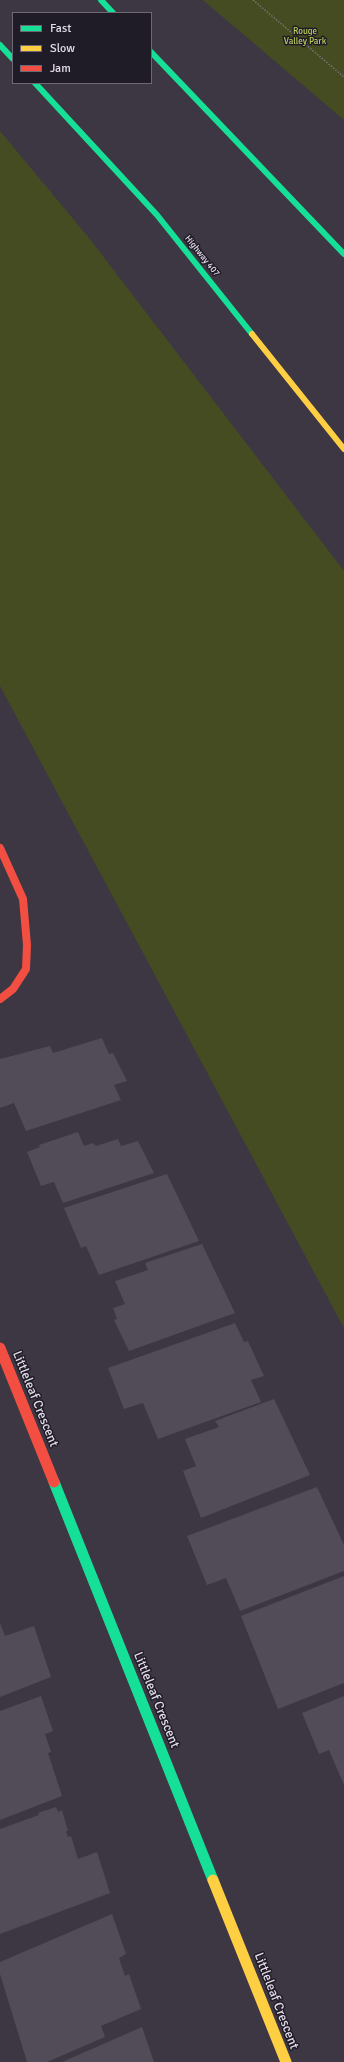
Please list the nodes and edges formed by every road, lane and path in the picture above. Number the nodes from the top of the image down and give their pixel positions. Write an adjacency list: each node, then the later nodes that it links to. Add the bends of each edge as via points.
1 (101, 0): 3 (main road)
2 (253, 0): 7 (path)
3 (112, 12)
4 (0, 45): 6 (main road)
5 (152, 53): 9 (main road)
6 (12, 58)
7 (344, 78)
8 (36, 84): 10 (main road, Highway 407, via 156,215)
9 (344, 254)
10 (344, 449)
11 (0, 848): 12 (main road, via 23,899 27,946 26,969 13,989)
12 (0, 999)
13 (0, 1348): 14 (main road, Littleleaf Crescent)
14 (286, 2062)

